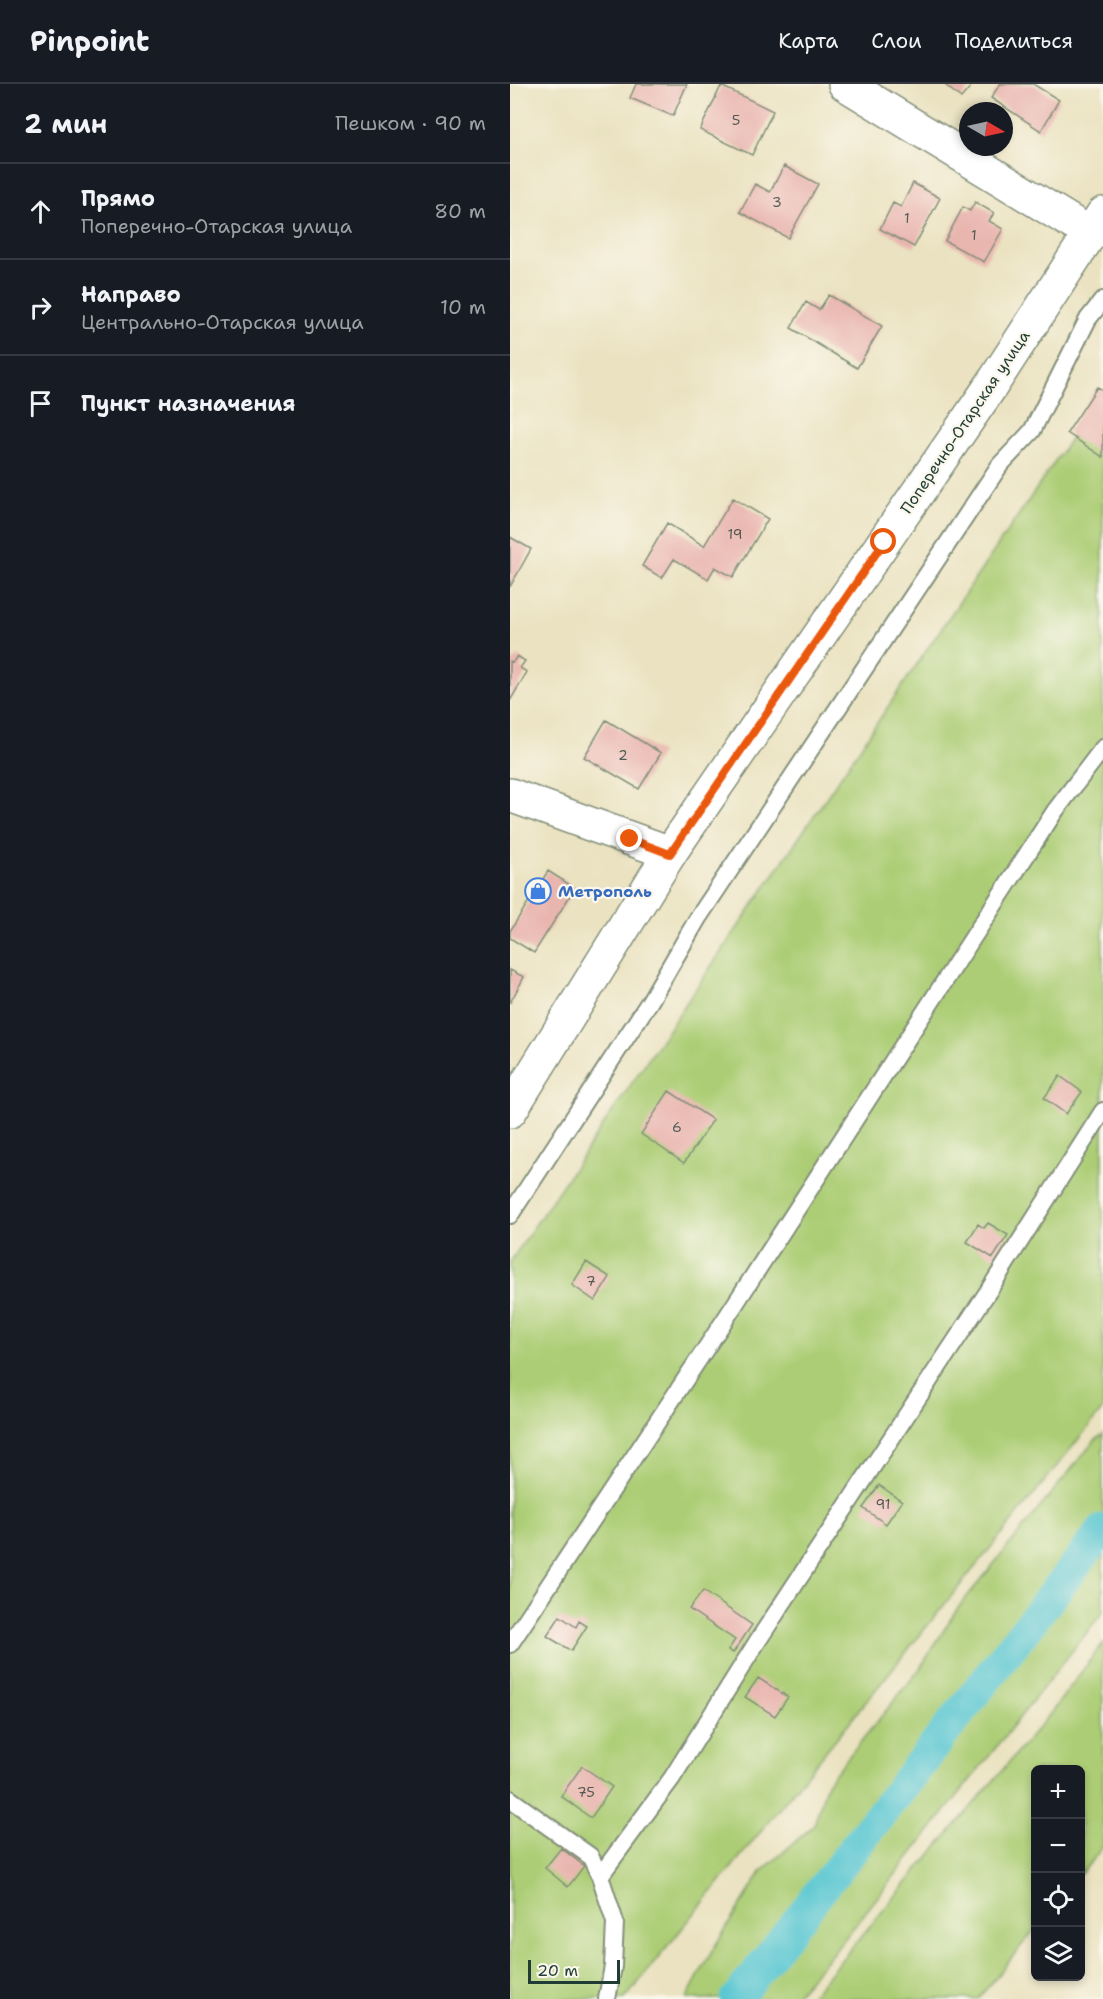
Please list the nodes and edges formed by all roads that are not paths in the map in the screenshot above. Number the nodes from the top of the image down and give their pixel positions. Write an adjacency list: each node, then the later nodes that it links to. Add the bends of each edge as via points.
1 (845, 84): 2 (street)
2 (1097, 224): 6 (street, Поперечно-Отарская улица)
3 (1103, 300): 9 (lane, via 1088,319 1032,431 999,465 769,810)
4 (1103, 748): 10 (lane, via 1055,811)
5 (510, 795): 6 (street)
6 (670, 854): 7 (street, Поперечно-Отарская улица)
7 (510, 1111)
8 (1103, 1111): 12 (lane, via 672,1778)
9 (510, 1215)
10 (510, 1644)
11 (510, 1799): 12 (lane, via 590,1856)
12 (600, 1876): 13 (lane, via 615,1922)
13 (607, 1999)

